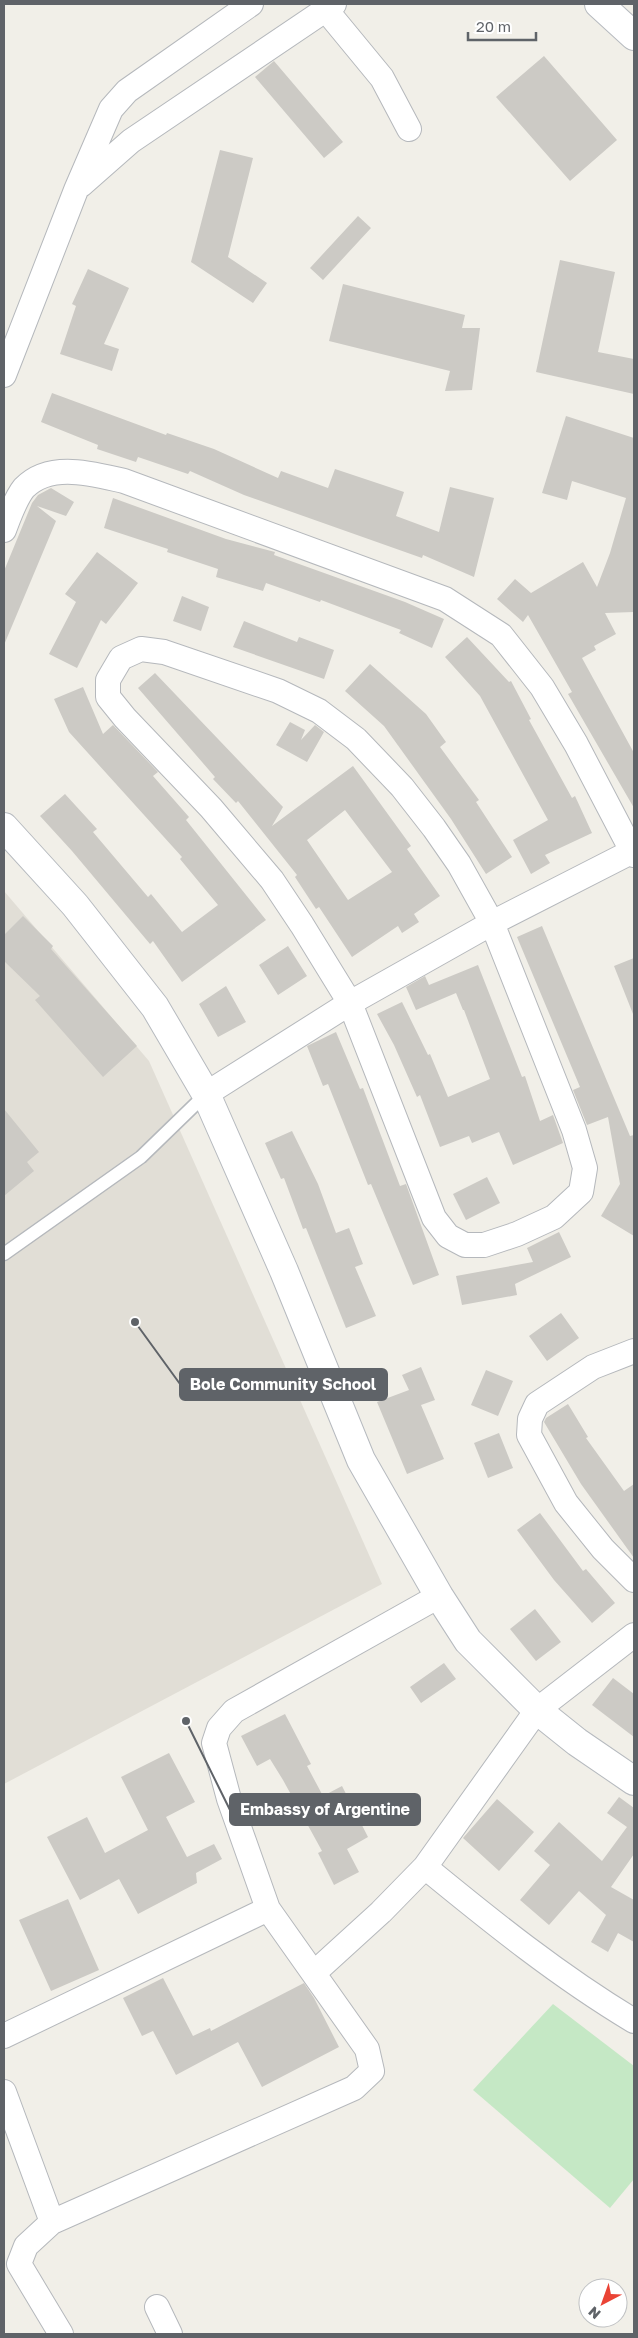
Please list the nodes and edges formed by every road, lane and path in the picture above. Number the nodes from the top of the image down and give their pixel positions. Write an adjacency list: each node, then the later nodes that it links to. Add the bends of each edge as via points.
1 (251, 4): 6 (street, via 127,91 111,109)
2 (599, 4): 4 (street)
3 (330, 7): 5 (street, via 382,78); 6 (street, via 131,141)
4 (634, 36)
5 (409, 129)
6 (76, 190): 7 (street)
7 (4, 375)
8 (4, 530): 10 (street, via 24,489 40,478 62,472 85,473 124,480 445,599 501,635 542,688 576,744)
9 (4, 827): 13 (street, via 75,905 155,1007)
10 (633, 853): 11 (street)
11 (492, 923): 12 (street); 12 (street, via 574,1130 585,1168 581,1192 554,1217 484,1245 464,1245 448,1236 434,1218); 12 (street, via 459,864 402,786 356,739 319,711 278,691 164,652 141,649 128,653 121,658 108,680 108,697 211,808 272,880)
12 (350, 1003): 13 (street)
13 (206, 1094): 14 (lane, via 141,1157); 17 (street, via 284,1270 361,1460)
14 (4, 1254)
15 (634, 1352): 16 (street, via 593,1367 537,1404 530,1419 529,1435 566,1503 603,1549)
16 (634, 1580)
17 (439, 1596): 19 (street, via 468,1641); 22 (street, via 234,1711 219,1728 214,1743 229,1799)
18 (634, 1635): 19 (street)
19 (537, 1710): 20 (street); 21 (street)
20 (634, 1781)
21 (424, 1867): 23 (street, via 381,1912); 24 (street, via 531,1953)
22 (268, 1909): 23 (street); 25 (street)
23 (314, 1973): 27 (street, via 367,2049 372,2071 354,2088)
24 (634, 2020)
25 (4, 2036)
26 (4, 2092): 27 (street)
27 (52, 2222): 28 (street)
28 (11, 2259): 30 (street)
29 (157, 2307): 31 (street)
30 (61, 2334)
31 (170, 2334)

